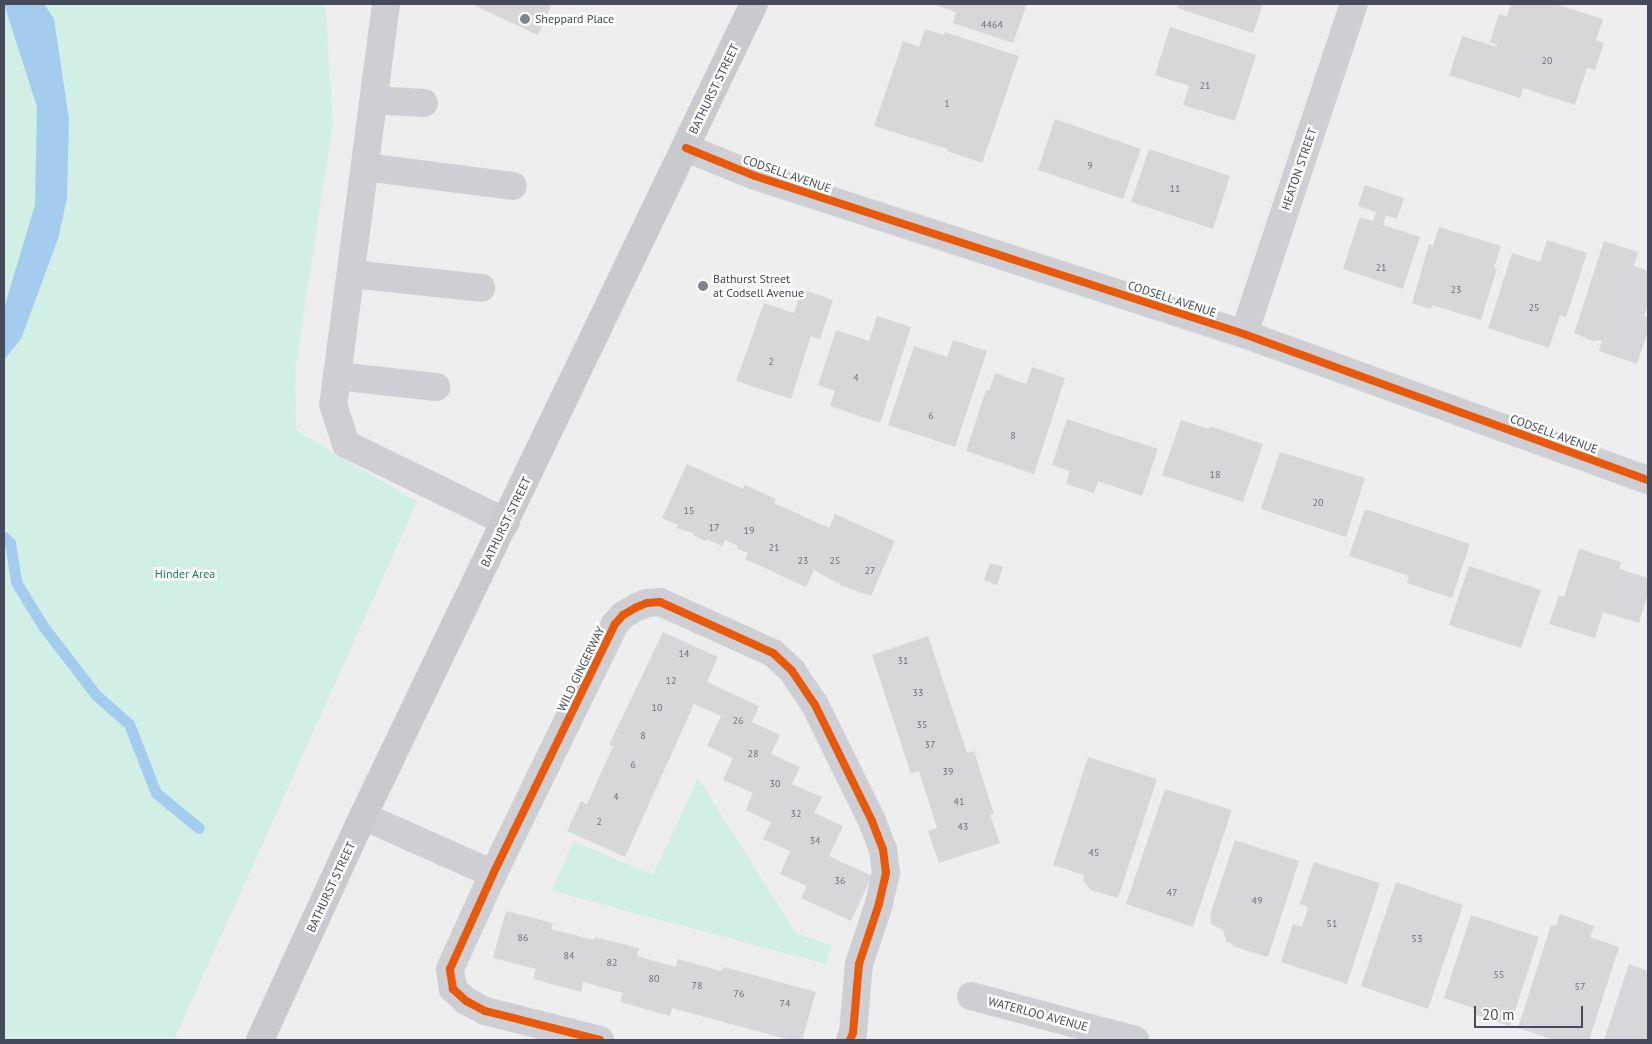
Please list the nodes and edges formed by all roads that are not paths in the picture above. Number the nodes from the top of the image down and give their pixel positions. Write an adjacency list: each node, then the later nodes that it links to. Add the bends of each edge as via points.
1 (386, 4): 4 (street)
2 (754, 4): 6 (main road, BATHURST STREET)
3 (1354, 4): 11 (street, HEATON STREET)
4 (374, 100): 5 (street); 7 (street)
5 (424, 103)
6 (686, 148): 11 (street, CODSELL AVENUE, via 755,176); 15 (main road, BATHURST STREET)
7 (365, 167): 8 (street); 9 (street)
8 (513, 186)
9 (351, 274): 10 (street); 12 (street)
10 (481, 288)
11 (1244, 334): 14 (street, CODSELL AVENUE)
12 (337, 376): 13 (street); 15 (street, via 333,404 346,444)
13 (436, 387)
14 (1648, 480)
15 (506, 522): 16 (main road, BATHURST STREET)
16 (363, 816): 17 (street); 19 (main road, BATHURST STREET)
17 (492, 874): 20 (street, WILD GINGERWAY, via 450,969 453,988 466,1002 485,1010); 21 (street, WILD GINGERWAY, via 622,615 647,603 660,602 750,640 773,653 792,671 815,705 883,849 886,873 859,964)
18 (971, 996): 22 (street, WATERLOO AVENUE)
19 (260, 1040)
20 (600, 1040)
21 (850, 1040)
22 (1135, 1040)

